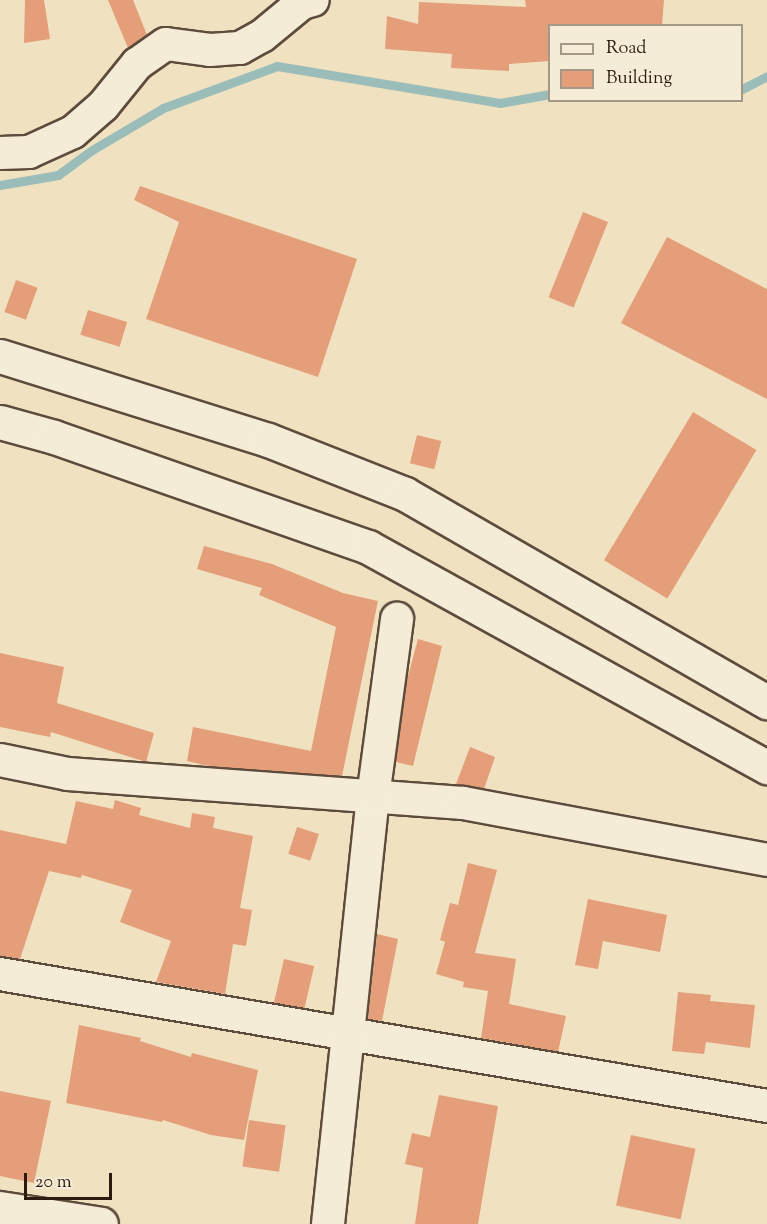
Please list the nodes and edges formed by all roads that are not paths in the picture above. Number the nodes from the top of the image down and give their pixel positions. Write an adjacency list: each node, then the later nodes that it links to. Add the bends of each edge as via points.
1 (313, 0): 2 (street, via 302,3 262,36 240,48 210,50 166,44 137,64 103,106 73,132 29,152)
2 (0, 153)
3 (0, 356): 6 (main road, via 268,440 405,495)
4 (0, 422): 8 (main road, via 54,437 368,547)
5 (397, 619): 9 (street)
6 (767, 702)
7 (0, 760): 9 (street, via 68,774)
8 (767, 767)
9 (373, 797): 10 (street, via 463,803); 12 (street)
10 (767, 860)
11 (0, 974): 12 (street)
12 (348, 1033): 13 (street); 16 (street)
13 (767, 1106)
14 (0, 1208): 15 (street)
15 (102, 1224)
16 (328, 1224)

